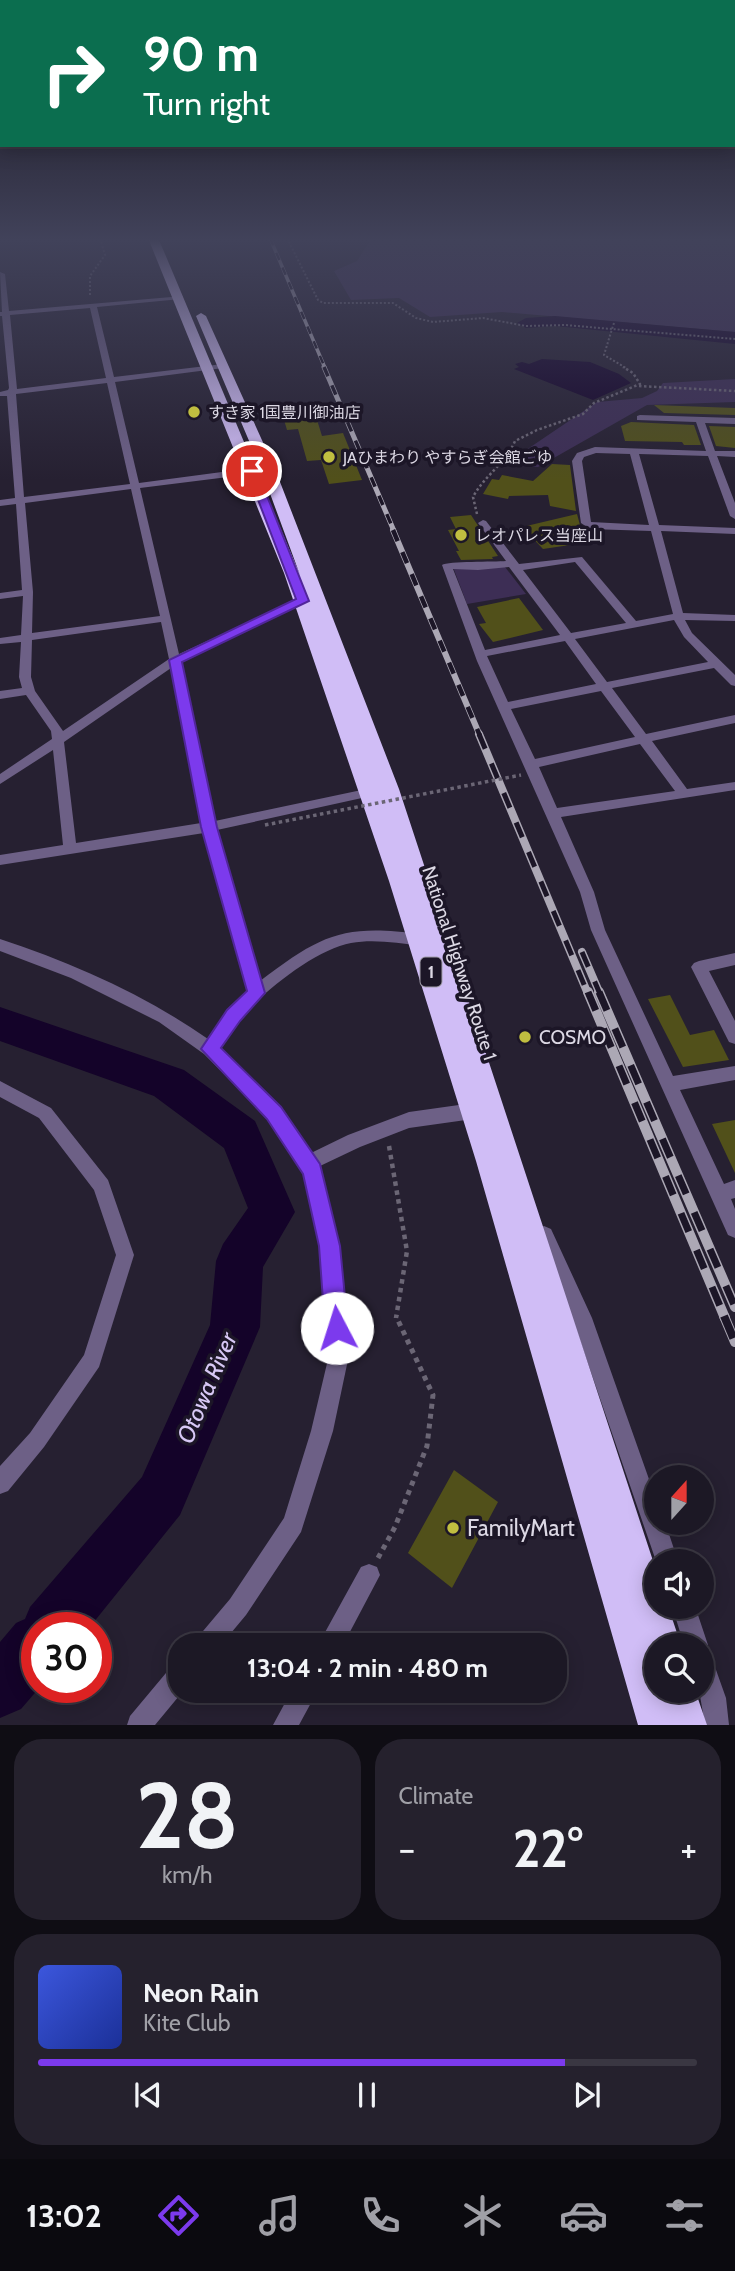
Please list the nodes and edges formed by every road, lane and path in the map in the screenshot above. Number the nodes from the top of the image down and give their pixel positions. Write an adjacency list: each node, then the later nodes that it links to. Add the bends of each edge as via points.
1 (3, 318): 15 (street)
2 (96, 318): 12 (street)
3 (191, 318): 11 (highway, National Highway Route 1 / 1)
4 (196, 318): 11 (highway, National Highway Route 1 / 1)
5 (418, 318): 6 (path)
6 (477, 318)
7 (486, 318): 9 (path, via 526,326)
8 (614, 323): 9 (path)
9 (612, 329): 10 (path); 13 (path, via 604,355 632,373)
10 (735, 339)
11 (215, 367): 12 (street); 23 (highway, National Highway Route 1 / 1); 75 (highway, National Highway Route 1 / 1, via 268,469 389,789)
12 (112, 380): 15 (street); 24 (street)
13 (639, 386): 14 (path); 28 (path, via 515,441 473,497)
14 (735, 391)
15 (12, 392): 16 (street); 25 (street)
16 (0, 394)
17 (640, 418): 18 (street)
18 (699, 419): 19 (street); 21 (street)
19 (735, 421)
20 (634, 451): 21 (street); 29 (street); 29 (street, via 595,450 580,455 577,461 586,523)
21 (713, 454): 22 (street); 27 (street)
22 (735, 454)
23 (252, 471): 24 (street); 34 (highway, National Highway Route 1 / 1)
24 (136, 486): 25 (street); 36 (street)
25 (21, 500): 26 (street); 32 (street)
26 (0, 503)
27 (735, 516)
28 (483, 523): 31 (street)
29 (656, 528): 30 (street); 35 (street)
30 (735, 531)
31 (512, 566): 38 (street, via 578,559); 40 (street); 42 (street, via 447,565)
32 (28, 592): 33 (street); 39 (street)
33 (0, 596)
34 (302, 601): 43 (street); 57 (highway, National Highway Route 1 / 1)
35 (678, 616): 37 (street); 38 (street); 44 (street, via 688,635)
36 (166, 618): 39 (street); 43 (street)
37 (735, 618)
38 (634, 625): 40 (street)
39 (28, 637): 41 (street); 47 (street, via 25,677)
40 (568, 638): 42 (street); 46 (street)
41 (0, 641)
42 (481, 654): 49 (street)
43 (175, 660): 52 (street); 61 (street)
44 (716, 664): 45 (street); 46 (street)
45 (735, 682)
46 (603, 686): 49 (street); 51 (street)
47 (29, 691): 48 (street); 52 (street, via 57,731)
48 (0, 695)
49 (505, 706): 53 (street)
50 (735, 719): 51 (street)
51 (643, 738): 53 (street); 58 (street)
52 (57, 741): 55 (street); 62 (street)
53 (531, 764): 59 (street)
54 (521, 775): 60 (path, bridge)
55 (0, 780)
56 (735, 786): 58 (street)
57 (371, 792): 61 (street); 64 (highway, National Highway Route 1 / 1)
58 (684, 794): 59 (street)
59 (553, 813): 71 (street, via 598,930)
60 (265, 825)
61 (209, 827): 62 (street); 67 (street)
62 (70, 849): 63 (street)
63 (0, 860)
64 (421, 940): 67 (street, via 347,937 302,958); 73 (highway, National Highway Route 1 / 1)
65 (0, 945): 69 (street, via 76,974 165,1017)
66 (735, 959): 68 (street, via 699,967)
67 (256, 993): 69 (street)
68 (735, 1037)
69 (210, 1049): 76 (street, via 274,1113)
70 (735, 1073): 71 (street)
71 (669, 1084): 77 (street)
72 (0, 1088): 79 (street, via 45,1113 102,1186 125,1255 92,1360 37,1440)
73 (473, 1111): 74 (street, via 409,1120); 91 (highway, National Highway Route 1 / 1)
74 (387, 1129): 76 (street); 81 (path, via 407,1251 396,1315 433,1395 427,1446 395,1527)
75 (503, 1145): 80 (street, via 582,1318); 84 (highway, National Highway Route 1 / 1)
76 (308, 1163): 82 (street, via 330,1246 339,1354 322,1431 293,1524)
77 (727, 1191): 78 (street)
78 (735, 1229)
79 (0, 1483)
80 (663, 1549)
81 (369, 1575): 83 (street)
82 (216, 1633)
83 (337, 1633)
84 (659, 1633)
85 (168, 1690): 89 (street)
86 (714, 1698): 93 (street)
87 (298, 1703): 90 (street)
88 (681, 1703): 92 (highway)
89 (139, 1725)
90 (285, 1725)
91 (657, 1725)
92 (688, 1725)
93 (718, 1725)

